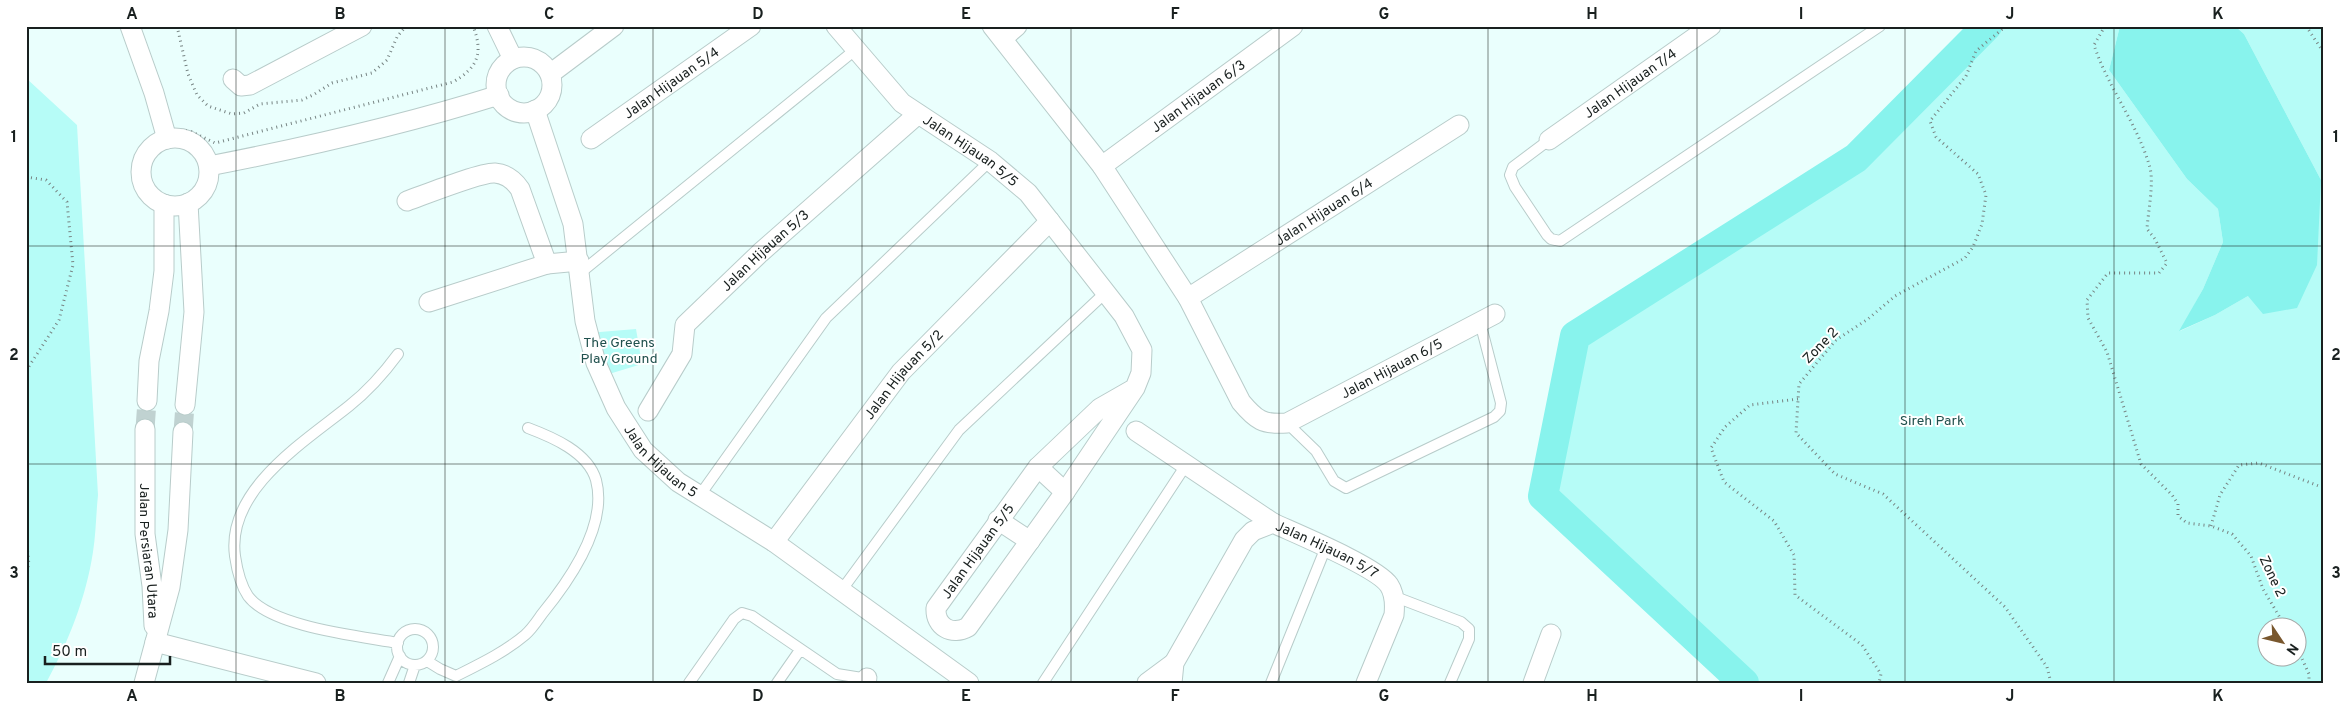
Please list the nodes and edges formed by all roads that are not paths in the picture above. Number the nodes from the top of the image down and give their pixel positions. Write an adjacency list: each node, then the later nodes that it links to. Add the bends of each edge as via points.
1 (130, 26): 20 (street)
2 (362, 26): 15 (street, via 250,85 241,86)
3 (497, 26): 13 (street)
4 (614, 26): 14 (street)
5 (751, 26): 21 (street, Jalan Hijauan 5/4)
6 (836, 26): 12 (street, Jalan Hijauan 5/5)
7 (1017, 26): 11 (street)
8 (1293, 26): 25 (street, Jalan Hijauan 6/3)
9 (1711, 26): 22 (street, Jalan Hijauan 7/4)
10 (1880, 26): 22 (lane, via 1555,241 1547,235 1510,176 1513,167)
11 (997, 32): 25 (street)
12 (855, 50): 18 (street, Jalan Hijauan 5/5, via 902,103); 31 (lane)
13 (513, 59): 14 (street, via 534,59 541,62); 16 (street, via 498,74)
14 (550, 74): 17 (street, via 550,95)
15 (233, 79)
16 (499, 96): 17 (street, via 514,110); 24 (street, via 279,153)
17 (535, 110): 31 (street, Jalan Hijauan 5, via 573,224)
18 (918, 114): 23 (street, Jalan Hijauan 5/5); 40 (street, Jalan Hijauan 5/3, via 760,253 685,325 682,354)
19 (1459, 125): 33 (street, Jalan Hijauan 6/4)
20 (166, 134): 24 (street, via 198,146); 27 (street, via 146,153 141,164 145,189)
21 (591, 139)
22 (1550, 140)
23 (990, 161): 29 (street, Jalan Hijauan 5/5, via 1028,193); 49 (lane, via 826,318)
24 (209, 166): 28 (street, via 205,188)
25 (1102, 166): 33 (street)
26 (407, 201): 30 (street, via 490,173 504,175 520,189)
27 (164, 204): 28 (street); 38 (street, via 164,271 148,361)
28 (188, 204): 39 (street, via 194,312)
29 (1050, 221): 32 (street, Jalan Hijauan 5/5); 53 (street, Jalan Hijauan 5/2, via 901,372)
30 (547, 264): 31 (street); 34 (street)
31 (580, 267): 49 (street, Jalan Hijauan 5, via 585,321 596,363 616,408 643,450 678,482)
32 (1104, 293): 37 (street, Jalan Hijauan 5/5, via 1124,316 1142,350 1142,373); 55 (lane, via 960,430)
33 (1188, 298): 41 (street, via 1241,402 1251,414 1270,424)
34 (429, 302)
35 (1488, 318): 41 (street, Jalan Hijauan 6/5); 41 (lane, via 1501,403 1500,411 1494,417 1346,488 1334,481 1316,451)
36 (398, 354): 59 (lane, via 381,377 282,460 253,493 242,510 234,548 241,583 249,597 267,612 296,623)
37 (1135, 388): 47 (street, Jalan Hijauan 5/5, via 1100,408); 48 (street, Jalan Hijauan 5/5)
38 (146, 401)
39 (185, 404)
40 (648, 411)
41 (1287, 423)
42 (528, 428): 62 (lane, via 557,439 584,461 596,479 598,504 594,528 576,567 526,634 456,676)
43 (144, 429): 58 (street, Jalan Persiaran Utara, via 145,534)
44 (1136, 431): 46 (street)
45 (183, 432): 58 (street, Jalan Persiaran Utara, via 178,530 170,587)
46 (1186, 465): 51 (street); 74 (lane)
47 (1038, 467): 48 (street); 50 (street, Jalan Hijauan 5/5)
48 (1065, 492): 52 (street, Jalan Hijauan 5/5)
49 (700, 496): 53 (street, Jalan Hijauan 5)
50 (998, 520): 52 (street); 52 (street, Jalan Hijauan 5/5, via 936,608 937,619 943,627 957,631 968,626)
51 (1273, 523): 54 (street, Jalan Hijauan 5/7); 63 (street, Jalan Hijauan 5/7, via 1253,531 1244,540)
52 (1030, 541)
53 (774, 542): 55 (street, Jalan Hijauan 5)
54 (1326, 547): 56 (street, Jalan Hijauan 5/7, via 1381,577); 77 (lane)
55 (842, 591): 73 (street, Jalan Hijauan 5)
56 (1393, 596): 78 (street, via 1394,615); 79 (lane, via 1462,622 1469,629 1469,639)
57 (1551, 634): 80 (street)
58 (155, 642): 65 (street); 67 (street)
59 (398, 643): 61 (lane); 62 (lane, via 410,630 427,633 433,644 431,656)
60 (800, 650): 66 (lane, via 840,676); 71 (lane, via 752,616 742,614 734,619); 72 (lane)
61 (400, 656): 64 (lane); 69 (lane)
62 (426, 660): 64 (lane)
63 (1174, 663): 75 (street, Jalan Hijauan 5/7); 76 (street, Jalan Hijauan 5/7)
64 (415, 665): 70 (lane)
65 (262, 676): 68 (street)
66 (868, 681)
67 (144, 683)
68 (316, 683)
69 (388, 683)
70 (408, 683)
71 (689, 683)
72 (777, 683)
73 (969, 683)
74 (1043, 683)
75 (1147, 683)
76 (1172, 683)
77 (1271, 683)
78 (1366, 683)
79 (1450, 683)
80 (1533, 683)

